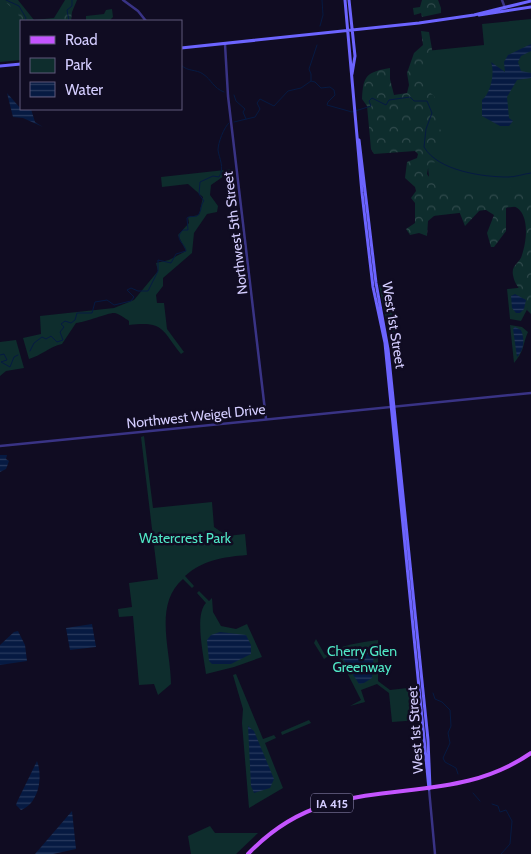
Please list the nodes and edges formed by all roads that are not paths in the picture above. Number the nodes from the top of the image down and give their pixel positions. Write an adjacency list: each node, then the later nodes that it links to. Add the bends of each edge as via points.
1 (123, 0): 8 (street)
2 (345, 0): 9 (main road, West 1st Street)
3 (349, 0): 9 (main road, West 1st Street)
4 (502, 0): 7 (street)
5 (531, 1): 7 (main road)
6 (531, 7): 7 (main road)
7 (505, 9): 9 (main road)
8 (145, 20)
9 (350, 31): 10 (main road); 15 (main road, West 1st Street, via 362,192)
10 (225, 44): 11 (main road); 16 (street, Northwest 5th Street, via 228,96)
11 (182, 48)
12 (20, 64): 13 (main road)
13 (0, 66)
14 (531, 393): 15 (street, Northwest Weigel Drive)
15 (392, 407): 16 (street, Northwest Weigel Drive); 19 (main road, West 1st Street)
16 (266, 419): 17 (street, Northwest Weigel Drive)
17 (0, 446)
18 (531, 752): 19 (main road, IA 415, via 480,779)
19 (429, 789): 20 (main road, IA 415, via 325,805 278,828); 21 (street)
20 (248, 854)
21 (435, 854)

